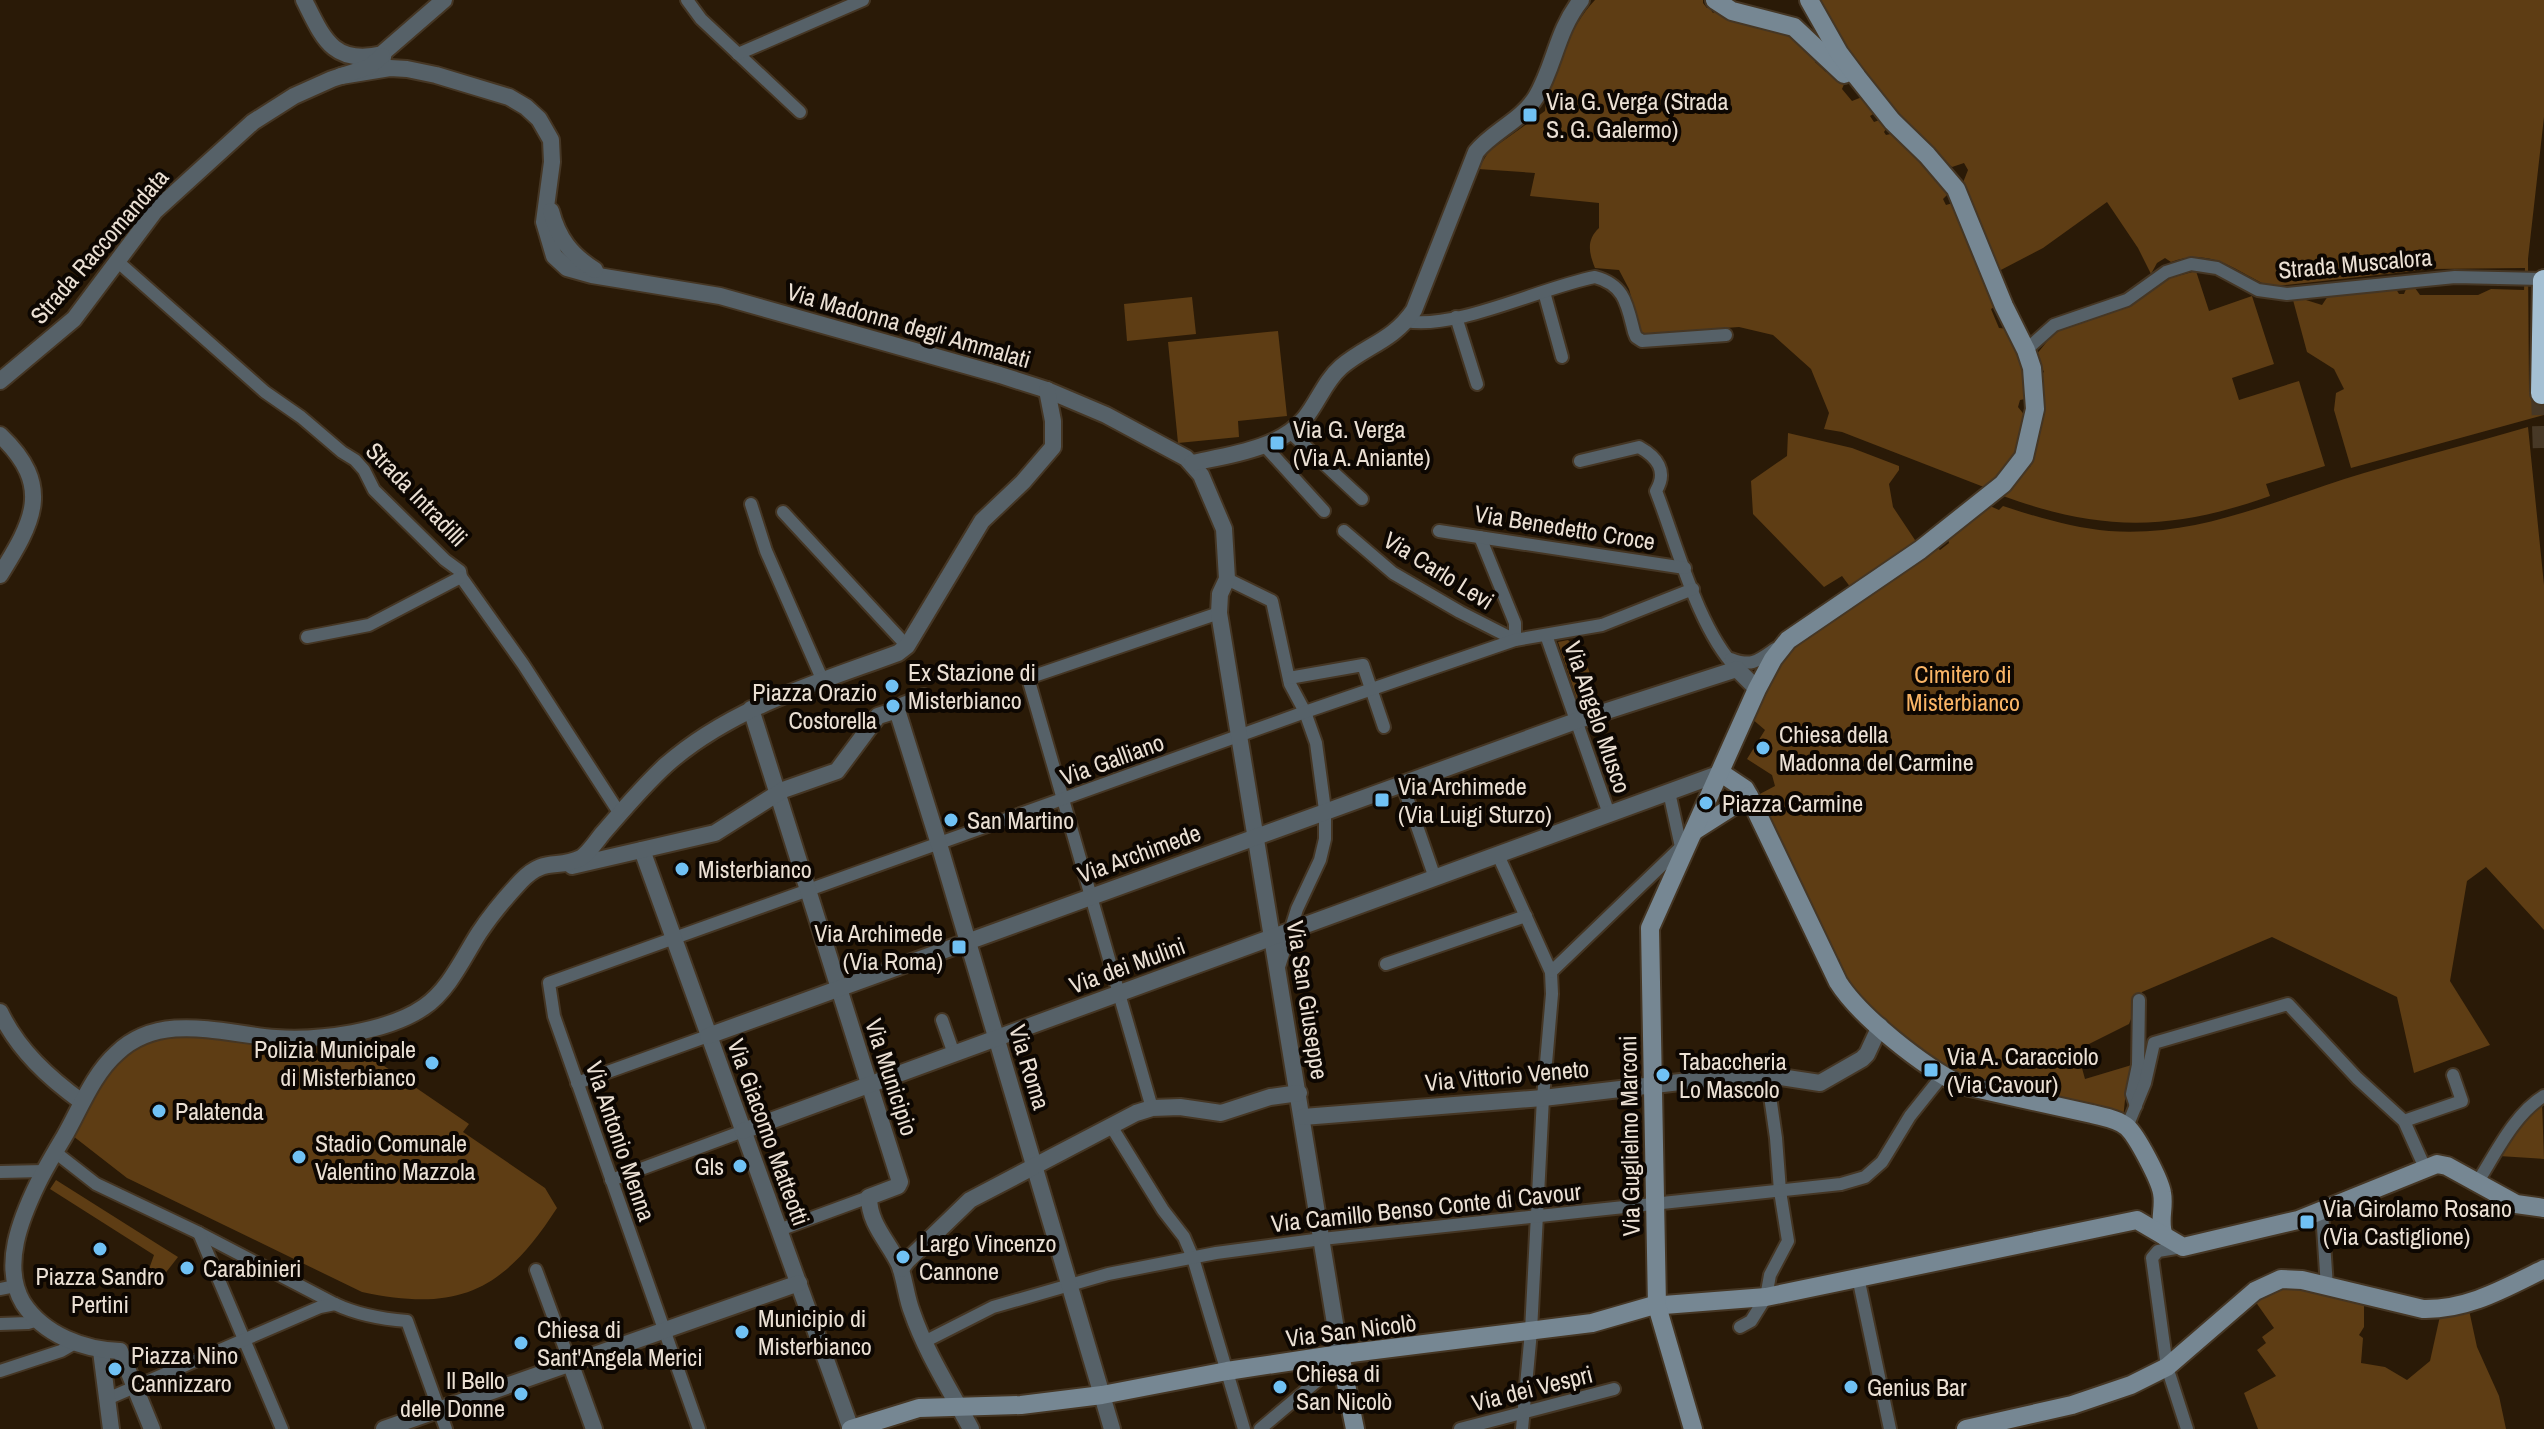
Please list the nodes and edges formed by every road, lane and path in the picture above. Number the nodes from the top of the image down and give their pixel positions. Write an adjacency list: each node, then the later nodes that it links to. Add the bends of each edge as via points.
1 (304, 0): 10 (street, via 332,49)
2 (444, 0): 10 (street, Strada Raccomandata, via 407,33)
3 (687, 0): 9 (street)
4 (863, 0): 9 (street)
5 (1581, 0): 17 (street, via 1559,36 1536,96 1476,152)
6 (1715, 0): 8 (main road, via 1732,11)
7 (1808, 0): 8 (main road, via 1808,17); 12 (main road, via 1839,53)
8 (1794, 27): 12 (main road)
9 (738, 54): 11 (street)
10 (390, 58): 13 (street, Strada Raccomandata, via 294,96 253,122 155,211); 23 (street, Via Madonna degli Ammalati, via 509,97 539,119 553,150 544,222 554,256 567,268 720,296)
11 (800, 112)
12 (1892, 121): 19 (main road, via 1956,189)
13 (117, 261): 21 (street, Strada Raccomandata, via 74,319); 39 (street, Strada Intradilli, via 265,392 355,460 374,490)
14 (2538, 280): 19 (street, Strada Muscalora, via 2455,277 2287,294 2258,290 2217,268 2191,264 2166,272 2127,300 2062,321); 24 (highway)
15 (1544, 292): 16 (street); 18 (street, via 1595,277 1622,292 1634,332 1642,341); 20 (street)
16 (1456, 317): 17 (street, via 1422,324); 22 (street)
17 (1406, 321): 25 (street, via 1339,368)
18 (1726, 335)
19 (2026, 350): 46 (main road, via 2035,409 2028,446 2016,468 1920,550)
20 (1562, 357)
21 (4, 375)
22 (1477, 384)
23 (1047, 390): 29 (street, via 1123,423); 47 (street, Via Madonna degli Ammalati, via 1053,447 982,521)
24 (2542, 393)
25 (1291, 433): 27 (street); 30 (street)
26 (1, 435): 38 (street, via 29,477 33,505 26,534)
27 (1263, 444): 29 (street); 32 (street)
28 (1580, 461): 37 (street, via 1639,447 1654,456 1662,472 1656,491)
29 (1196, 469): 40 (street, Via San Giuseppe, via 1224,529)
30 (1362, 499)
31 (751, 504): 50 (street)
32 (1324, 511)
33 (783, 512): 47 (street)
34 (1344, 531): 45 (street, Via Carlo Levi, via 1393,573)
35 (1439, 531): 36 (street, Via Benedetto Croce)
36 (1480, 537): 37 (street, Via Benedetto Croce); 45 (street, via 1515,623)
37 (1685, 568): 41 (street)
38 (0, 575)
39 (461, 577): 44 (street, via 369,625); 67 (street, Strada Intradilli)
40 (1227, 579): 42 (street, Via San Giuseppe); 49 (street, via 1272,601)
41 (1693, 589): 43 (street, Via Galliano, via 1602,625); 48 (street)
42 (1219, 613): 59 (street, Via San Giuseppe); 65 (street, via 1028,678)
43 (1546, 635): 45 (street, Via Galliano); 57 (street, Via Angelo Musco)
44 (307, 637)
45 (1515, 640): 52 (street, Via Galliano)
46 (1788, 640): 48 (street, via 1756,662); 51 (main road, Via Guglielmo Marconi)
47 (907, 646): 50 (street)
48 (1729, 667): 51 (street); 57 (street, Via Archimede)
49 (1289, 678): 52 (street, via 1363,665); 55 (street)
50 (823, 681): 54 (street)
51 (1760, 682): 60 (main road, Via Guglielmo Marconi)
52 (1372, 689): 55 (street, Via Galliano); 58 (street)
53 (924, 695): 56 (street, via 903,703)
54 (751, 709): 63 (street, Via Municipio); 67 (street, via 686,750)
55 (1305, 712): 59 (street, Via Galliano); 66 (street, via 1316,743)
56 (898, 714): 63 (street, via 878,716 837,771); 71 (street, Via Roma)
57 (1576, 721): 61 (street, Via Archimede); 68 (street, Via Angelo Musco)
58 (1384, 727)
59 (1239, 736): 65 (street, Via Galliano); 69 (street, Via San Giuseppe)
60 (1723, 769): 62 (street, Via dei Mulini); 64 (main road); 70 (main road, Via Guglielmo Marconi)
61 (1402, 783): 66 (street, Via Archimede); 75 (street)
62 (1664, 794): 68 (street, Via dei Mulini); 70 (street)
63 (776, 795): 72 (street, via 715,833); 76 (street, Via Municipio)
64 (1750, 798): 70 (main road); 90 (main road, via 1838,982 1853,1004)
65 (1064, 800): 71 (street, Via Galliano); 77 (street)
66 (1325, 810): 69 (street, Via Archimede); 79 (street, via 1320,860)
67 (620, 814): 74 (street, via 581,858 541,865)
68 (1609, 814): 73 (street, Via dei Mulini)
69 (1256, 836): 77 (street, Via Archimede); 79 (street, Via San Giuseppe)
70 (1687, 841): 83 (street); 99 (main road, Via Guglielmo Marconi, via 1650,928)
71 (939, 844): 76 (street, Via Galliano); 81 (street, Via Roma)
72 (642, 850): 74 (street); 80 (street, Via Giacomo Matteotti)
73 (1498, 855): 75 (street, Via dei Mulini); 78 (street)
74 (531, 873): 103 (street, via 493,915 450,980 415,1013 384,1025 320,1037 161,1030 117,1053)
75 (1435, 878): 79 (street, Via dei Mulini)
76 (807, 890): 80 (street, Via Galliano); 85 (street, Via Municipio)
77 (1092, 895): 81 (street, Via Archimede); 86 (street)
78 (1526, 916): 82 (street); 83 (street)
79 (1282, 935): 86 (street, Via dei Mulini); 100 (street, Via San Giuseppe, via 1278,967)
80 (673, 938): 84 (street, Via Galliano); 91 (street, Via Giacomo Matteotti)
81 (967, 941): 85 (street, Via Archimede); 92 (street, Via Roma)
82 (1386, 964)
83 (1551, 972): 102 (street)
84 (549, 983): 97 (street, Via Antonio Menna, via 554,1016)
85 (838, 987): 91 (street, Via Archimede); 98 (street, Via Municipio)
86 (1119, 993): 92 (street, Via dei Mulini); 105 (street)
87 (2139, 1000): 104 (street, via 2132,1094)
88 (0, 1012): 103 (street, via 34,1062)
89 (942, 1020): 93 (street)
90 (1880, 1026): 94 (street, Via Vittorio Veneto, via 1867,1054 1826,1081); 96 (main road)
91 (708, 1036): 97 (street, Via Archimede); 110 (street, Via Giacomo Matteotti)
92 (996, 1039): 93 (street, Via dei Mulini); 112 (street, Via Roma)
93 (954, 1054): 98 (street, Via dei Mulini)
94 (1767, 1075): 99 (street, Via Vittorio Veneto); 118 (street)
95 (2453, 1075): 107 (street, via 2462,1101)
96 (1942, 1076): 109 (main road); 118 (street, Via Camillo Benso Conte di Cavour, via 1873,1172 1841,1184)
97 (577, 1083): 116 (street, Via Antonio Menna)
98 (869, 1085): 110 (street, Via dei Mulini); 119 (street, Via Municipio, via 900,1182)
99 (1652, 1085): 102 (street, Via Vittorio Veneto); 120 (main road, Via Guglielmo Marconi)
100 (1299, 1093): 105 (street, via 1221,1113); 106 (street, Via San Giuseppe)
101 (2544, 1096): 117 (street, via 2515,1125)
102 (1543, 1098): 106 (street, Via Vittorio Veneto); 123 (street)
103 (82, 1102): 111 (street)
104 (2136, 1106): 107 (street, via 2154,1043 2288,1004); 109 (street)
105 (1152, 1108): 108 (street)
106 (1303, 1117): 126 (street, Via San Giuseppe)
107 (2404, 1121): 113 (street)
108 (1111, 1126): 112 (street); 128 (street)
109 (2127, 1127): 127 (main road, via 2162,1193)
110 (743, 1131): 116 (street, Via dei Mulini); 124 (street, Via Giacomo Matteotti)
111 (55, 1152): 114 (street); 125 (street, via 96,1184)
112 (1034, 1167): 129 (street, via 970,1200); 134 (street, Via Roma)
113 (2425, 1168): 117 (main road, via 2447,1166); 122 (main road)
114 (44, 1171): 115 (street); 136 (street, via 26,1207)
115 (0, 1172)
116 (611, 1180): 144 (street, Via Antonio Menna)
117 (2477, 1183): 121 (main road, via 2516,1204)
118 (1780, 1191): 120 (street, Via Camillo Benso Conte di Cavour); 137 (street, via 1788,1241 1770,1275)
119 (869, 1197): 124 (street); 129 (street, via 874,1224)
120 (1655, 1204): 123 (street, Via Camillo Benso Conte di Cavour); 139 (main road, Via Guglielmo Marconi)
121 (2544, 1208)
122 (2322, 1212): 127 (main road, Via San Nicolò, via 2183,1247); 135 (street)
123 (1537, 1216): 126 (street, Via Camillo Benso Conte di Cavour); 143 (street)
124 (779, 1230): 133 (street, Via Giacomo Matteotti)
125 (199, 1233): 138 (street); 145 (street)
126 (1322, 1239): 128 (street, Via Camillo Benso Conte di Cavour); 149 (street, Via San Giuseppe)
127 (2161, 1244): 132 (main road, Via San Nicolò, via 2137,1220); 151 (street, via 2152,1258)
128 (1193, 1258): 134 (street, Via Camillo Benso Conte di Cavour); 153 (street)
129 (901, 1269): 146 (street)
130 (2544, 1269): 135 (main road, via 2486,1297 2443,1309)
131 (536, 1270): 150 (street)
132 (1858, 1277): 137 (main road, Via San Nicolò); 177 (street)
133 (799, 1283): 144 (street); 169 (street, Via Giacomo Matteotti)
134 (1069, 1285): 146 (street, Via Camillo Benso Conte di Cavour, via 983,1311); 156 (street, Via Roma)
135 (2327, 1287): 151 (main road, via 2302,1280 2270,1282)
136 (7, 1288): 140 (street)
137 (1766, 1297): 139 (main road, Via San Nicolò); 142 (street, via 1751,1321)
138 (335, 1304): 145 (street); 159 (street, via 407,1321)
139 (1657, 1306): 143 (main road, Via San Nicolò, via 1592,1323); 176 (main road, Via Guglielmo Marconi)
140 (38, 1320): 141 (street); 147 (street)
141 (0, 1324)
142 (1740, 1327)
143 (1531, 1331): 149 (main road, Via San Nicolò); 160 (street)
144 (665, 1332): 150 (street); 168 (street, Via Antonio Menna)
145 (244, 1340): 154 (street); 164 (street)
146 (924, 1342): 158 (street)
147 (75, 1343): 148 (street); 152 (street)
148 (101, 1351): 154 (street, via 120,1351); 157 (street)
149 (1340, 1354): 153 (main road, Via San Nicolò); 161 (street, via 1330,1370); 173 (main road, Via San Giuseppe)
150 (571, 1365): 159 (street); 167 (street)
151 (2167, 1367): 178 (main road, via 2072,1405); 179 (street)
152 (0, 1371)
153 (1227, 1371): 156 (main road, Via San Nicolò); 172 (street)
154 (135, 1387): 157 (street); 163 (street)
155 (1614, 1389): 160 (street, Via dei Vespri)
156 (1102, 1395): 158 (main road, Via San Nicolò, via 1021,1405); 171 (street, Via Roma)
157 (107, 1399): 162 (street)
158 (958, 1405): 169 (main road, Via San Nicolò, via 919,1408); 170 (street)
159 (439, 1410): 165 (street); 166 (street)
160 (1523, 1412): 174 (street, Via dei Vespri); 175 (street)
161 (1261, 1428)
162 (111, 1429)
163 (152, 1429)
164 (282, 1429)
165 (384, 1429)
166 (446, 1429)
167 (594, 1429)
168 (699, 1429)
169 (851, 1429)
170 (971, 1429)
171 (1112, 1429)
172 (1244, 1429)
173 (1355, 1429)
174 (1460, 1429)
175 (1522, 1429)
176 (1693, 1429)
177 (1890, 1429)
178 (1966, 1429)
179 (2187, 1429)

